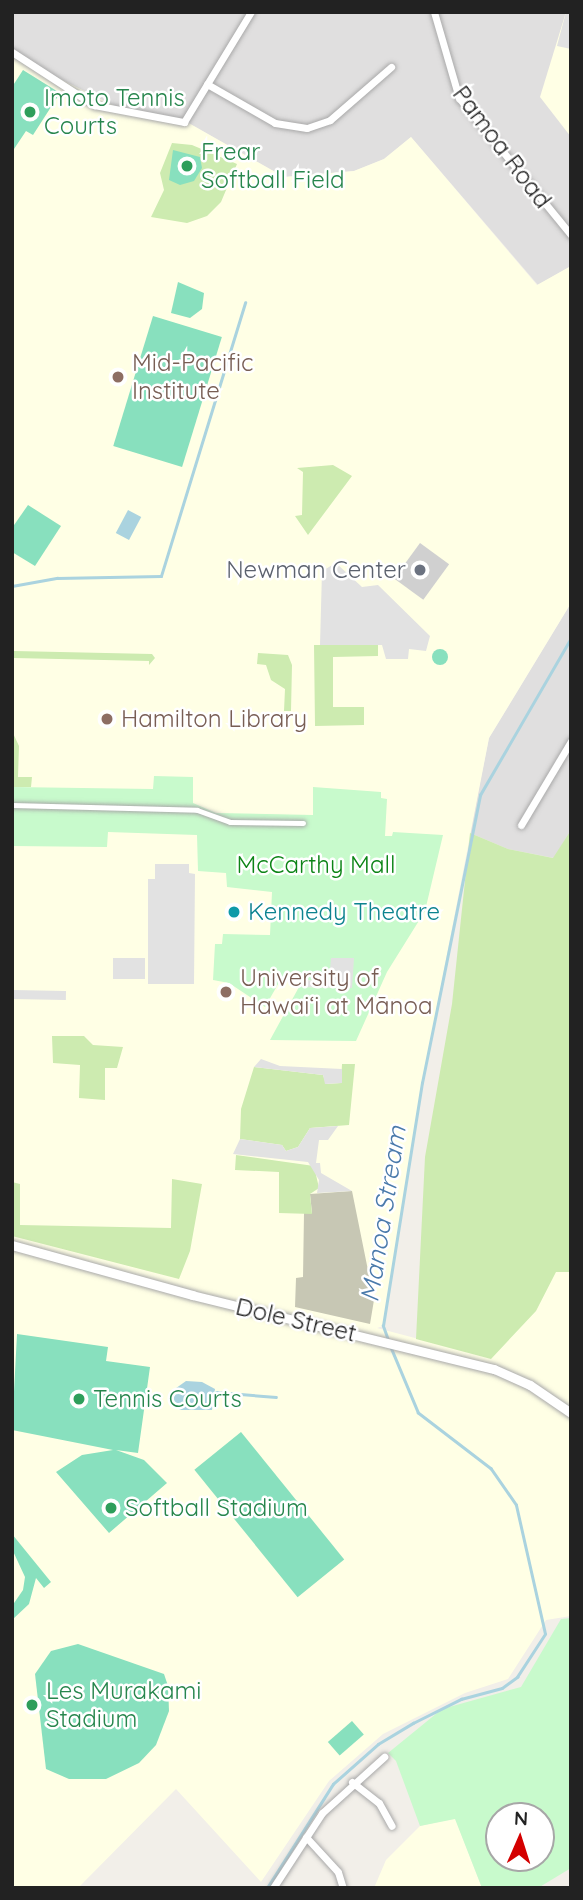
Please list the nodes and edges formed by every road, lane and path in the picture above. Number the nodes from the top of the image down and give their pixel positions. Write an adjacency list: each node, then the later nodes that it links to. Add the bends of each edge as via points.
1 (251, 12): 5 (street)
2 (434, 12): 6 (street, Pamoa Road, via 459,98)
3 (12, 52): 5 (street, via 94,105 184,122)
4 (391, 67): 5 (street, via 330,120 307,128 275,123)
5 (207, 84)
6 (571, 235)
7 (571, 741): 10 (street)
8 (12, 805): 9 (street, via 194,810 230,822)
9 (303, 823)
10 (521, 825)
11 (12, 1245): 12 (street, Dole Street, via 192,1295 494,1369 530,1385)
12 (571, 1413)
13 (384, 1757): 14 (street)
14 (352, 1782): 15 (street, via 379,1803); 16 (street)
15 (391, 1826)
16 (306, 1838): 17 (street); 18 (street, via 338,1871)
17 (274, 1888)
18 (343, 1888)

